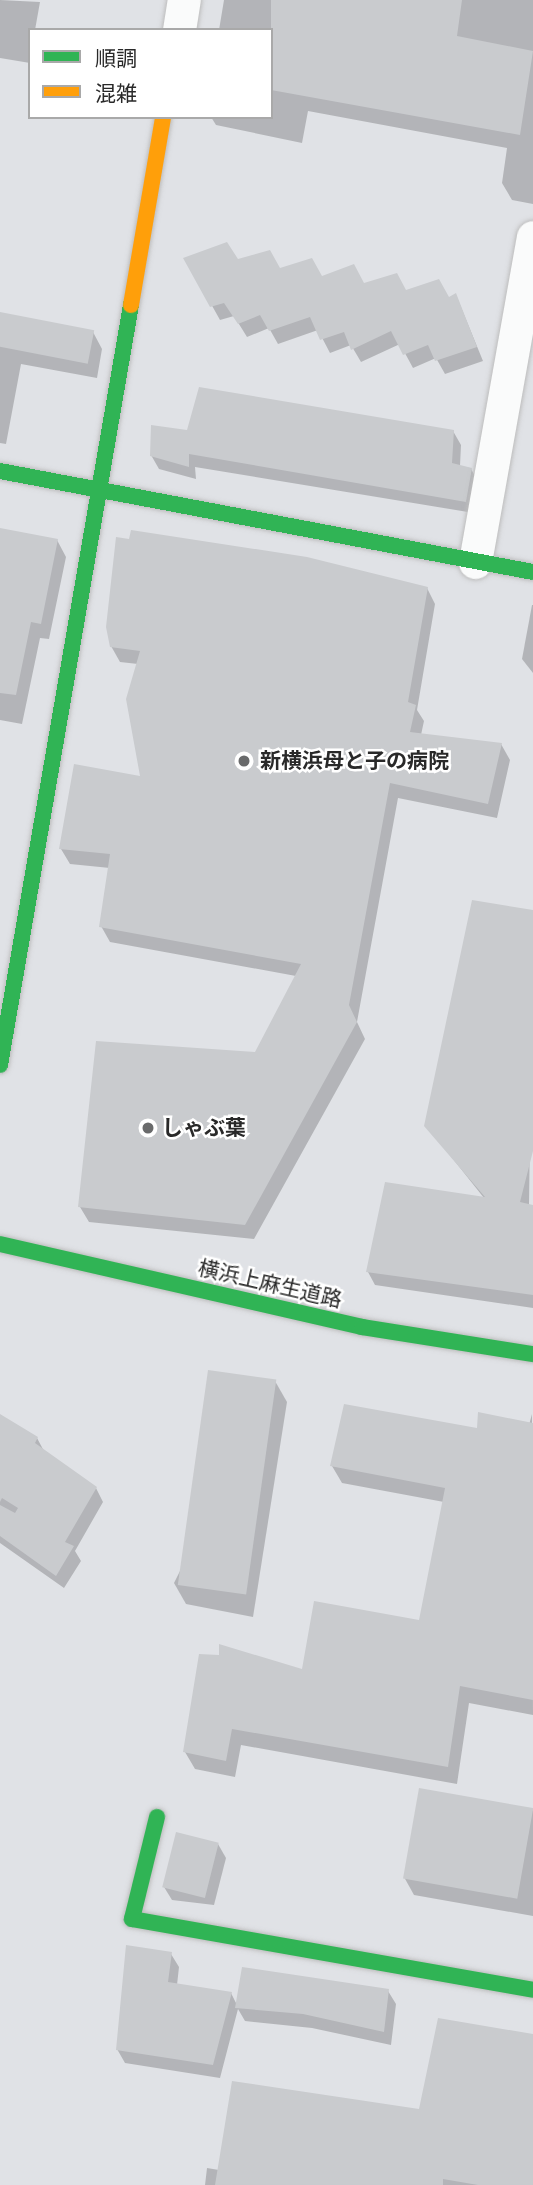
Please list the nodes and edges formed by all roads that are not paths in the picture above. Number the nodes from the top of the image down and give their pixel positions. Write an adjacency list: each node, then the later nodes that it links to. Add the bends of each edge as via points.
1 (184, 0): 2 (street)
2 (179, 28)
3 (163, 119): 6 (street)
4 (533, 237): 7 (street)
5 (0, 471): 6 (street)
6 (99, 488): 7 (street); 9 (street)
7 (475, 562): 8 (street)
8 (533, 572)
9 (0, 1065)
10 (0, 1244): 11 (street, 横浜上麻生道路, via 362,1327)
11 (533, 1354)
12 (157, 1818): 13 (street, via 132,1919)
13 (533, 1990)

